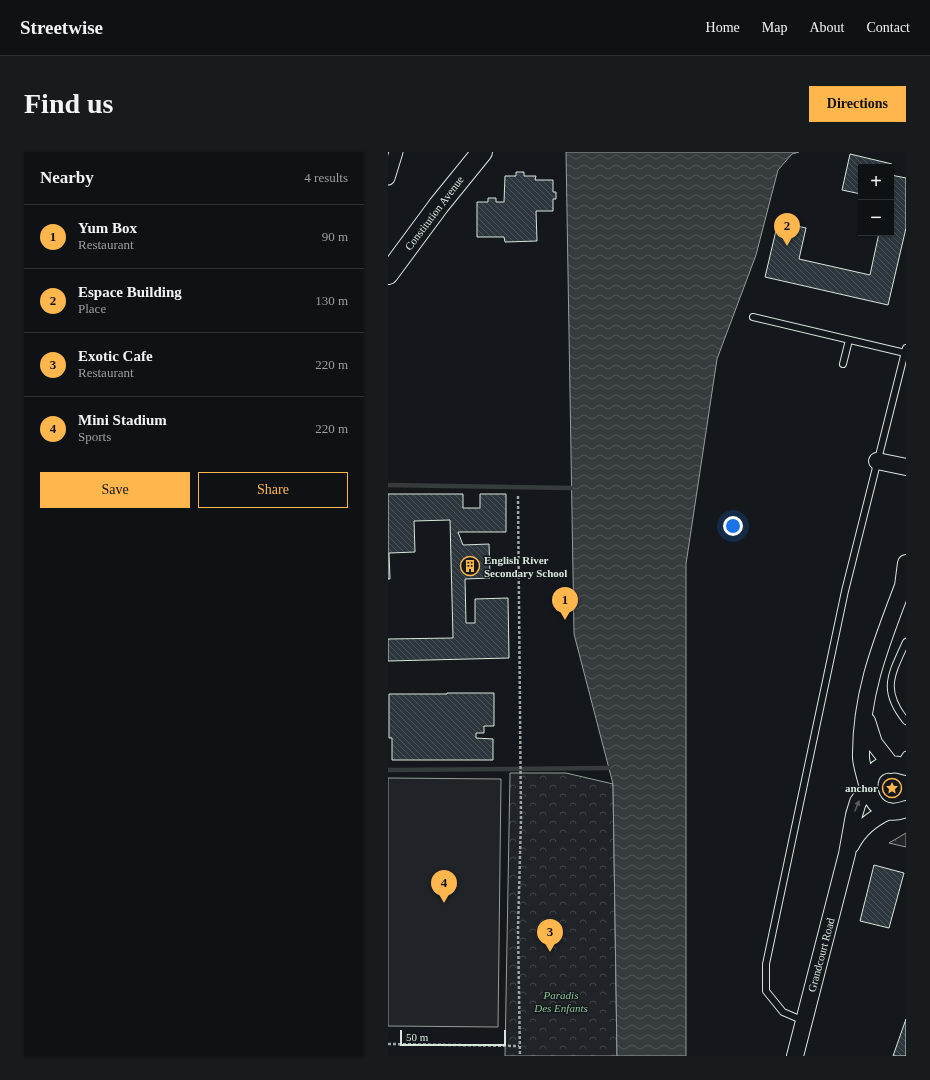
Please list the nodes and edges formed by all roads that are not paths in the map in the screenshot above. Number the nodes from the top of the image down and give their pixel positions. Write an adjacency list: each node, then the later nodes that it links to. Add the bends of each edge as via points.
1 (396, 152): 3 (street)
2 (482, 152): 4 (main road, Constitution Avenue)
3 (388, 178)
4 (388, 274)
5 (754, 317): 6 (lane)
6 (849, 340): 7 (lane); 8 (lane)
7 (905, 351): 9 (lane)
8 (843, 364)
9 (877, 461): 10 (street); 21 (lane, via 846,592 766,964 766,991 783,1012)
10 (906, 468)
11 (906, 563): 12 (street)
12 (905, 582): 14 (street, via 871,672)
13 (906, 642): 15 (lane, via 895,667 890,693 895,706)
14 (866, 704): 16 (street, via 869,731 878,751); 17 (street, via 861,759)
15 (906, 721)
16 (900, 763): 17 (street, via 883,766 875,771)
17 (868, 788): 19 (street, via 876,804); 20 (street, one-way to 17, via 858,802)
18 (906, 809): 19 (street)
19 (889, 811): 20 (street, via 862,830 854,839)
20 (847, 854): 21 (street, Grandcourt Road)
21 (804, 1021): 22 (street, Grandcourt Road)
22 (795, 1056)

